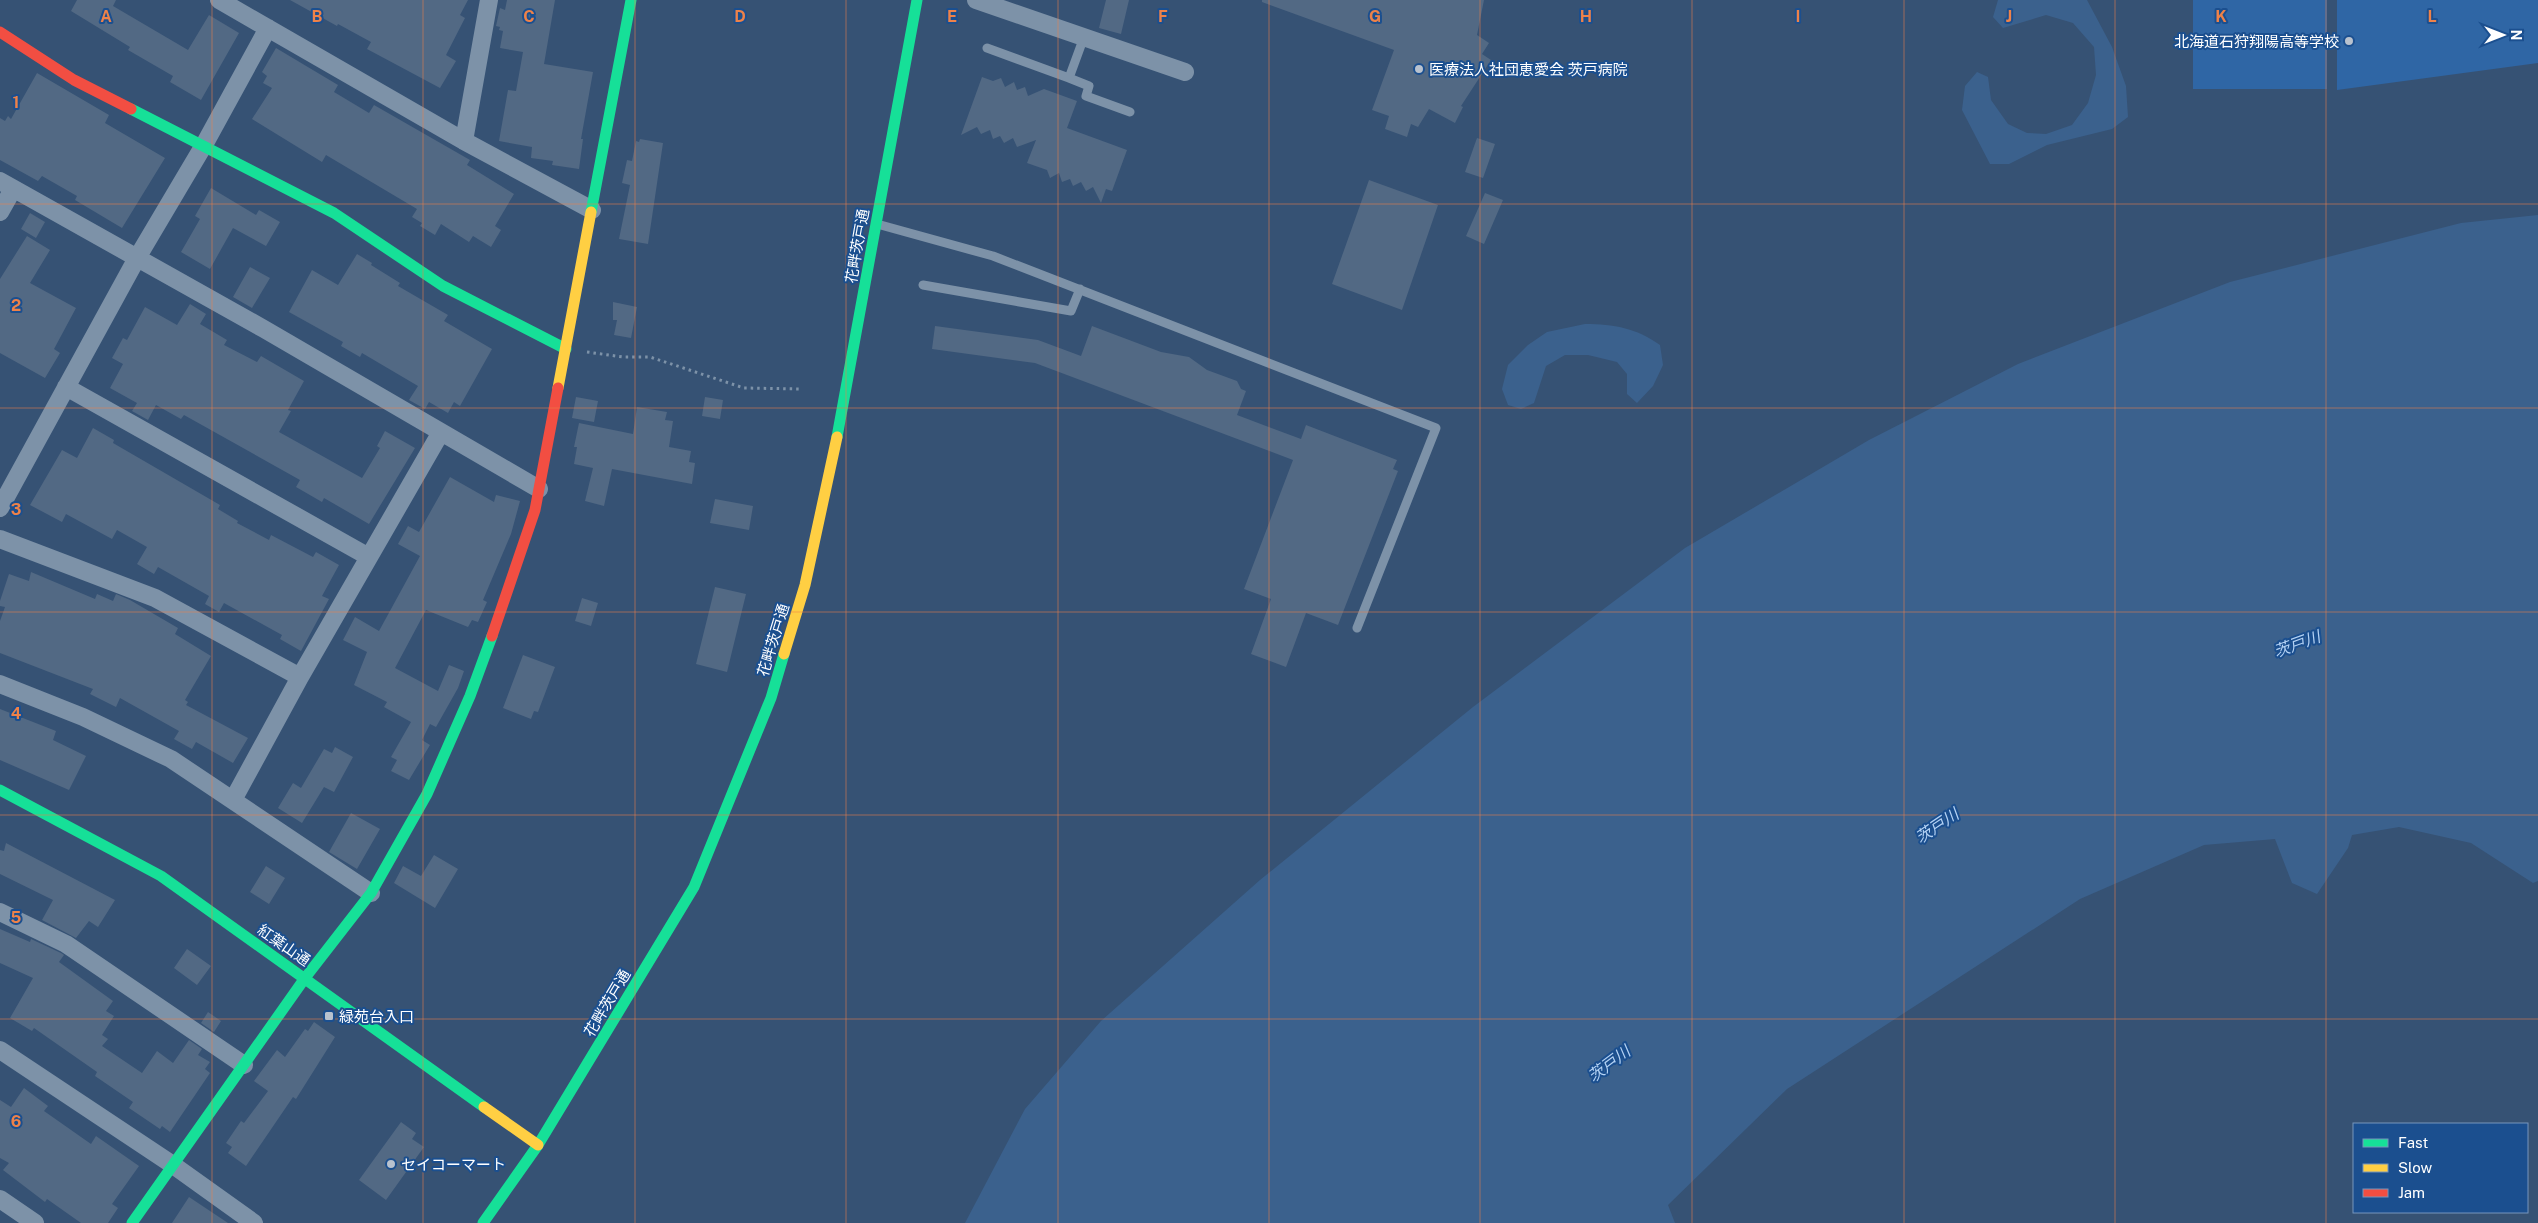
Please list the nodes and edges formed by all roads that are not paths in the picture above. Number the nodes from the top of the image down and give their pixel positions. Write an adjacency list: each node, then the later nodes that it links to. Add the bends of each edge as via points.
1 (219, 0): 6 (street)
2 (489, 0): 13 (street)
3 (631, 0): 16 (street)
4 (917, 0): 18 (street, 花畔茨戸通)
5 (976, 0): 8 (street)
6 (268, 28): 13 (street); 14 (street)
7 (0, 32): 14 (street, via 74,80)
8 (1084, 37): 10 (street); 11 (lane)
9 (987, 48): 11 (lane)
10 (1185, 72)
11 (1069, 78): 12 (lane, via 1089,86 1086,96)
12 (1130, 112)
13 (464, 141): 16 (street)
14 (204, 145): 19 (street); 22 (street, via 334,213 443,286)
15 (6, 185): 17 (street); 19 (street)
16 (592, 210): 22 (street)
17 (0, 212)
18 (876, 224): 21 (lane, via 993,256); 39 (street, 花畔茨戸通, via 829,482 805,586 771,698 694,887)
19 (137, 258): 23 (street); 24 (street)
20 (923, 286): 21 (lane, via 1071,311)
21 (1080, 290): 29 (lane, via 1436,428)
22 (566, 349): 25 (street)
23 (66, 387): 26 (street); 28 (street)
24 (441, 432): 25 (street); 28 (street)
25 (539, 489): 34 (street, via 508,593 470,696 427,794)
26 (0, 508)
27 (0, 539): 30 (street, via 155,598)
28 (369, 557): 30 (street)
29 (1357, 628)
30 (300, 677): 33 (street)
31 (0, 684): 33 (street, via 83,717 171,759)
32 (0, 790): 36 (street, 紅葉山通, via 161,876)
33 (233, 800): 34 (street)
34 (370, 893): 36 (street)
35 (0, 912): 38 (street, via 66,944)
36 (304, 978): 38 (street); 39 (street, 紅葉山通)
37 (0, 1050): 40 (street)
38 (244, 1065): 40 (street)
39 (538, 1145): 45 (street, 花畔茨戸通)
40 (173, 1165): 43 (street); 44 (street)
41 (0, 1199): 42 (street)
42 (35, 1223)
43 (132, 1223)
44 (254, 1223)
45 (483, 1223)

